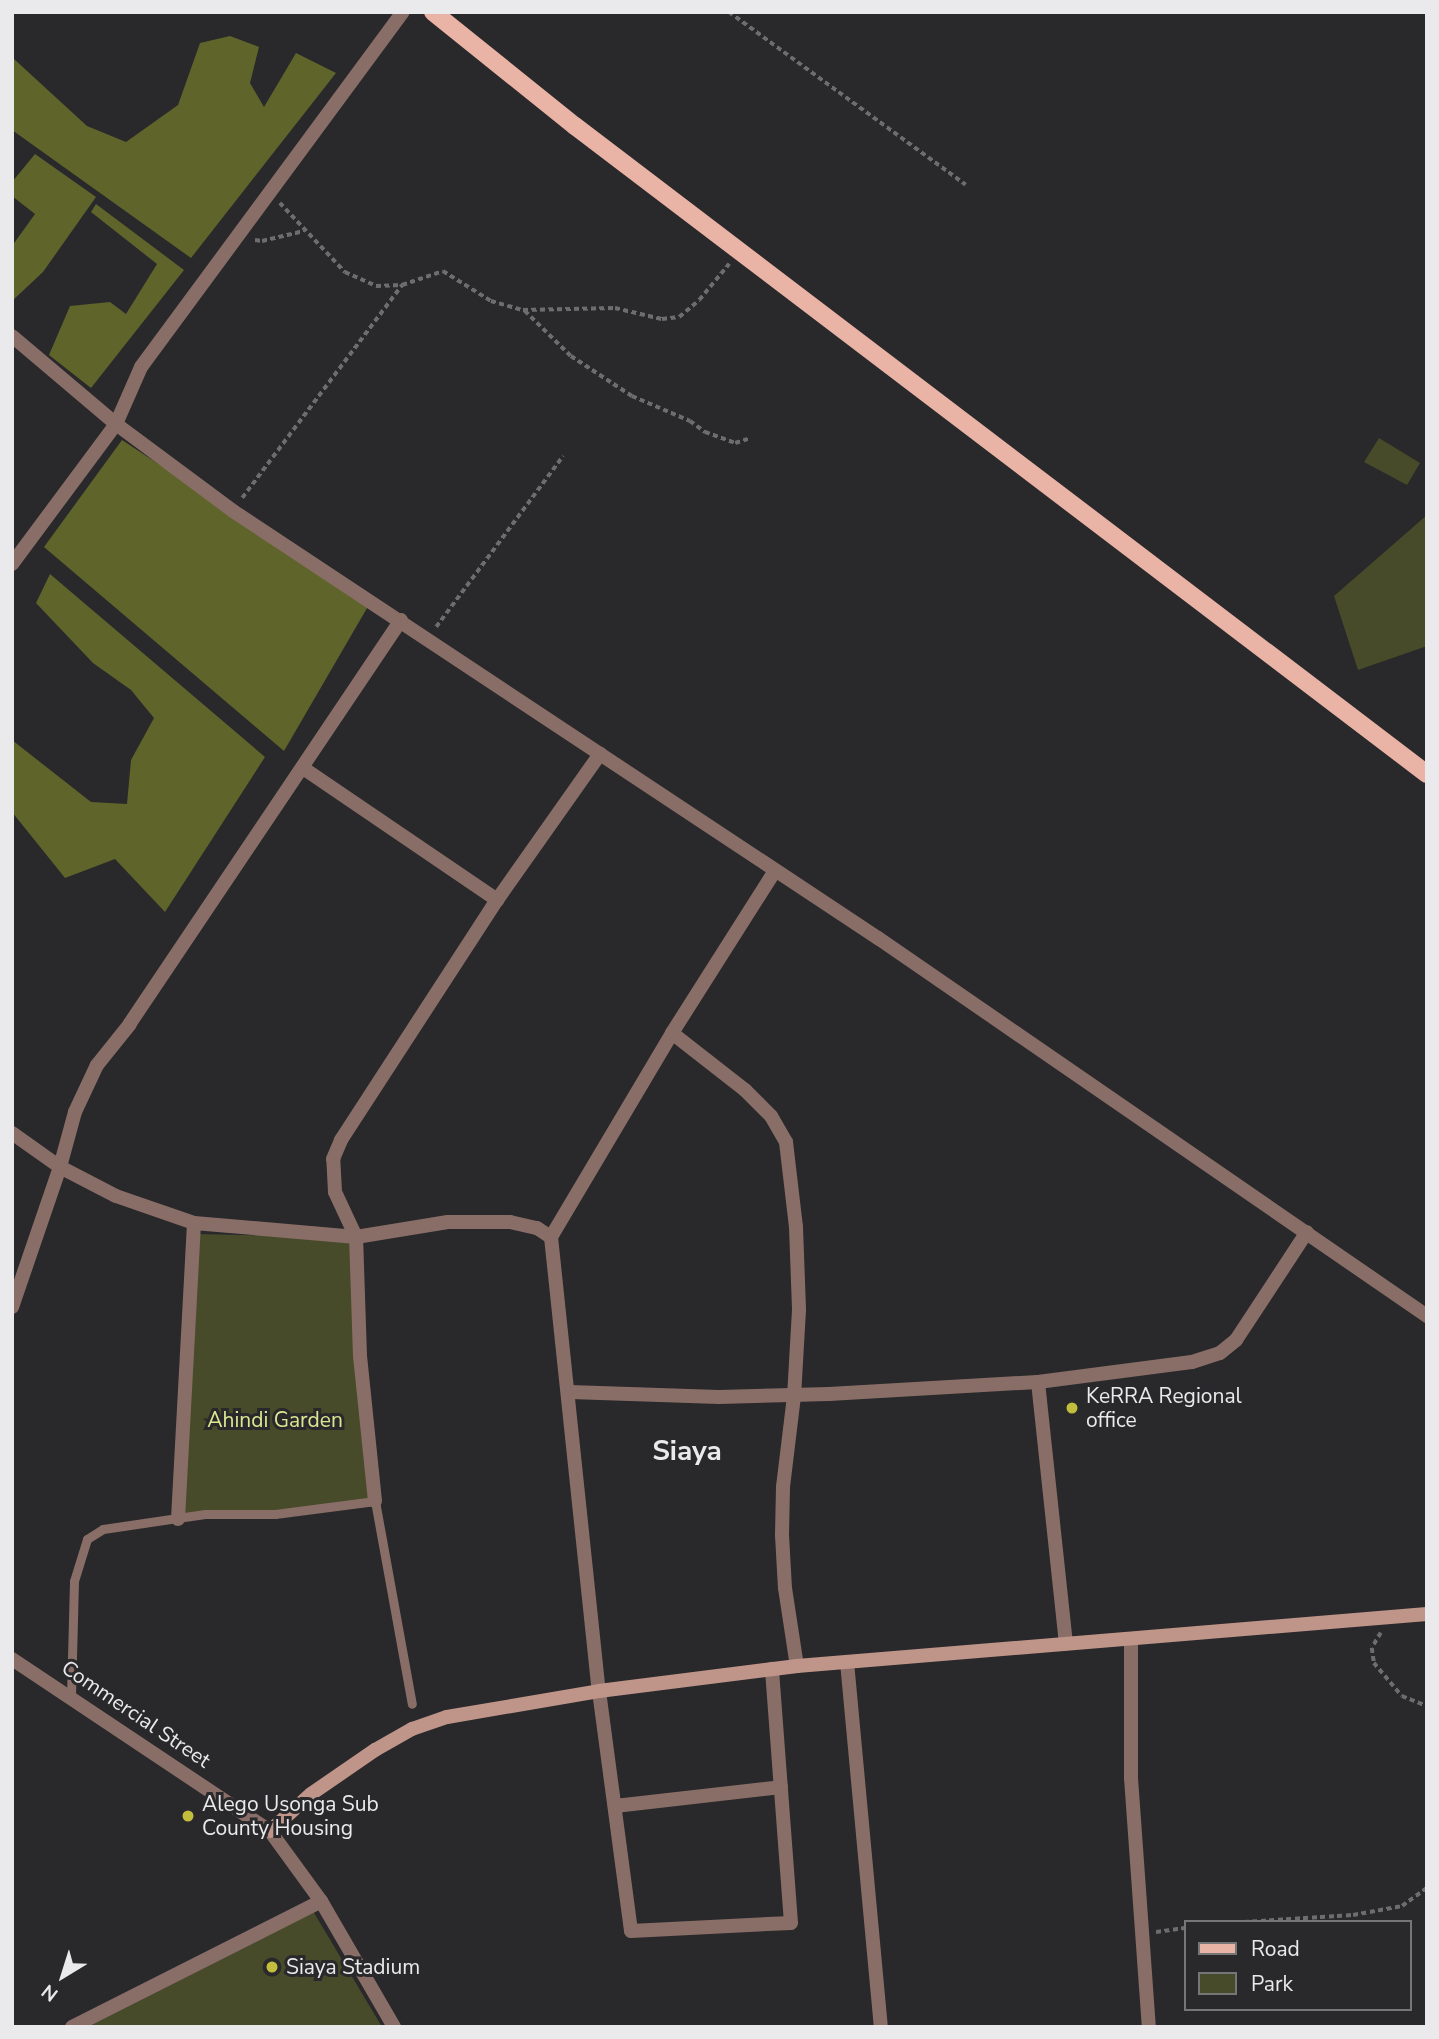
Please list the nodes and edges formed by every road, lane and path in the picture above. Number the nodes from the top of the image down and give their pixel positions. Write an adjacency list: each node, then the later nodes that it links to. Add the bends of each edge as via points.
1 (403, 12): 5 (street)
2 (433, 12): 8 (main road)
3 (729, 12): 4 (path)
4 (967, 185)
5 (271, 192): 6 (path); 7 (street)
6 (304, 231): 7 (path, via 262,241); 9 (path, via 345,271 376,286)
7 (238, 236): 12 (street, via 141,367)
8 (739, 251): 10 (path, via 679,317 662,319 615,308); 21 (main road)
9 (402, 285): 10 (path, via 443,271 491,302); 15 (path)
10 (523, 310): 13 (path, via 571,356 632,396 735,443)
11 (12, 336): 12 (street)
12 (116, 424): 15 (street); 16 (street)
13 (750, 438)
14 (562, 456): 18 (path)
15 (233, 511): 17 (street)
16 (12, 564)
17 (401, 620): 18 (street); 20 (street)
18 (427, 640): 19 (street)
19 (600, 754): 22 (street); 23 (street)
20 (303, 768): 23 (street); 26 (street, via 130,1024 97,1065 75,1112)
21 (1427, 774)
22 (775, 871): 24 (street); 28 (street)
23 (497, 900): 29 (street, via 333,1159 335,1192)
24 (672, 1033): 30 (street); 35 (street, via 745,1090 771,1115 786,1142 799,1310)
25 (12, 1133): 26 (street)
26 (60, 1167): 27 (street, via 116,1196); 31 (street)
27 (194, 1223): 29 (street); 37 (street)
28 (1307, 1232): 32 (street); 33 (street, via 1236,1340 1220,1353 1192,1362)
29 (356, 1237): 30 (street, via 448,1222 510,1223 537,1228); 36 (street, via 360,1356)
30 (551, 1237): 34 (street)
31 (12, 1307)
32 (1427, 1316)
33 (1038, 1382): 35 (street); 41 (street)
34 (570, 1392): 35 (street); 46 (street)
35 (794, 1396): 44 (street, via 782,1535)
36 (375, 1501): 37 (lane, via 275,1514); 48 (lane)
37 (177, 1518): 47 (lane, via 103,1529 87,1539 74,1581)
38 (1427, 1614): 39 (main road)
39 (1390, 1617): 40 (main road); 49 (path, via 1372,1648 1374,1663 1402,1696)
40 (1131, 1640): 41 (main road); 57 (street, via 1131,1778)
41 (1066, 1644): 43 (main road)
42 (12, 1659): 47 (street, Commercial Street)
43 (847, 1661): 44 (main road); 60 (street)
44 (797, 1666): 45 (main road)
45 (772, 1670): 46 (main road); 50 (street)
46 (599, 1690): 51 (street); 52 (main road, via 447,1717 412,1728 344,1771)
47 (71, 1696): 52 (street, Commercial Street)
48 (412, 1704)
49 (1427, 1706)
50 (781, 1787): 51 (street); 51 (street, via 791,1923 631,1931)
51 (615, 1805)
52 (270, 1830): 54 (street)
53 (1427, 1888): 55 (path, via 1402,1906 1353,1915)
54 (321, 1901): 58 (street); 59 (street)
55 (1275, 1920)
56 (1184, 1928): 57 (path)
57 (1140, 1934): 61 (street)
58 (72, 2027)
59 (394, 2027)
60 (881, 2027)
61 (1149, 2027)

